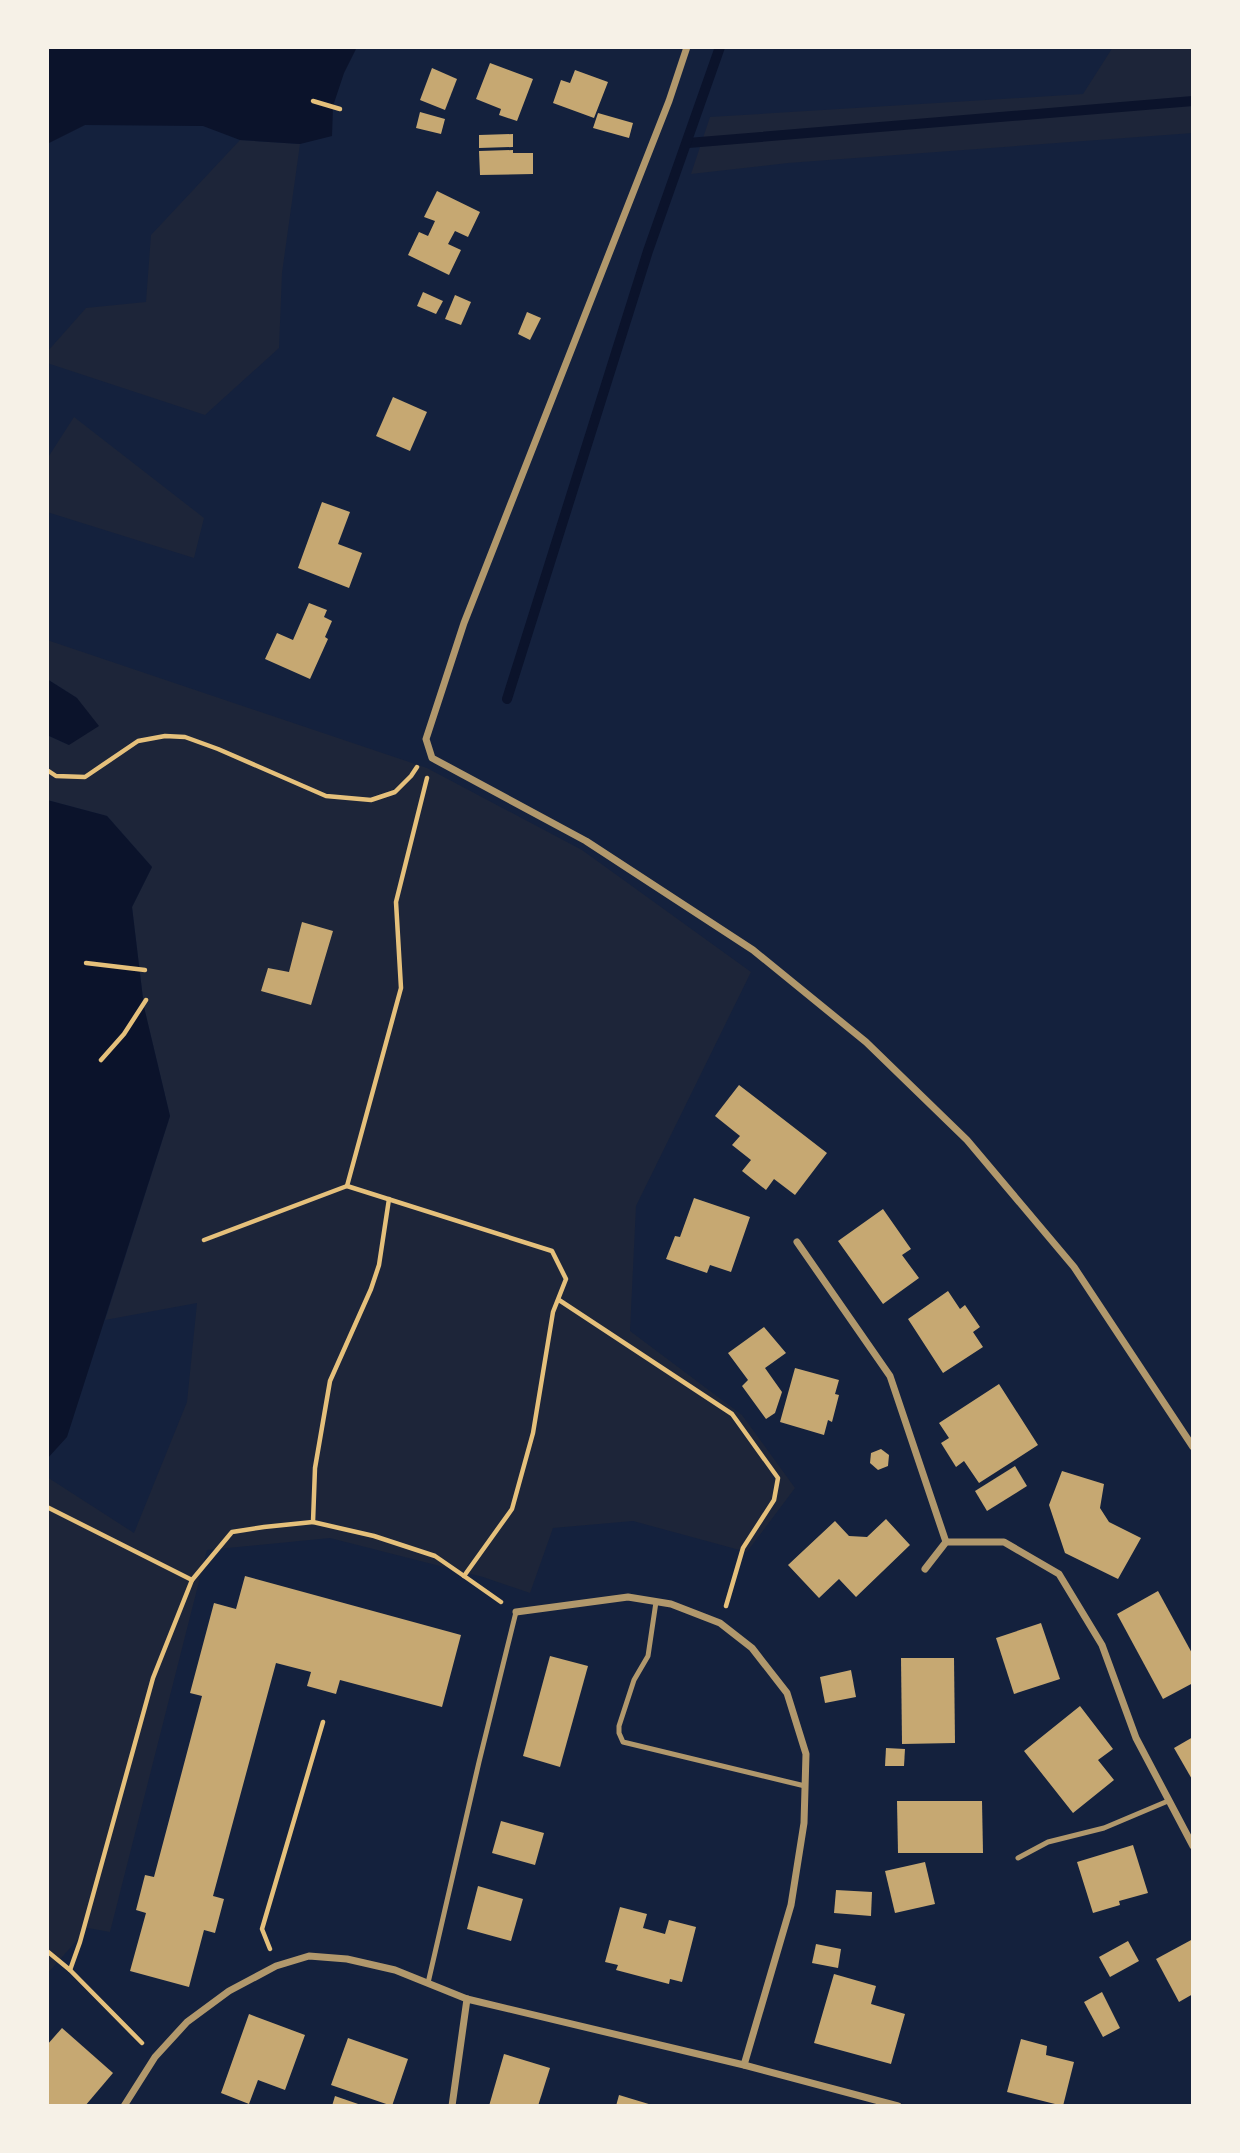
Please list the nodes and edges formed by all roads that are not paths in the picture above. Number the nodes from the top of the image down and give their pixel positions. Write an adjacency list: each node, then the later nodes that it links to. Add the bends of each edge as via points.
1 (687, 47): 3 (street, via 464,624 426,739 432,758 586,841 752,950 866,1042 967,1140 1074,1267)
2 (797, 1242): 4 (street, via 890,1377)
3 (1193, 1447)
4 (946, 1542): 5 (street); 9 (street, via 1004,1542 1059,1574 1102,1645 1136,1738)
5 (925, 1569)
6 (656, 1602): 7 (street, via 628,1597); 8 (street, via 720,1623 752,1647 787,1692 806,1754); 8 (lane, via 648,1656 634,1680 619,1726 623,1742)
7 (516, 1612): 12 (lane)
8 (805, 1786): 14 (street, via 791,1905)
9 (1168, 1801): 10 (street); 11 (lane, via 1104,1828 1048,1842)
10 (1193, 1846)
11 (1018, 1858)
12 (428, 1983): 13 (street); 16 (street, via 347,1959 309,1956 276,1966 229,1990 187,2022 155,2057)
13 (467, 1999): 14 (street); 17 (street)
14 (744, 2065): 15 (street)
15 (887, 2104): 18 (street)
16 (124, 2106)
17 (452, 2106)
18 (898, 2106)

